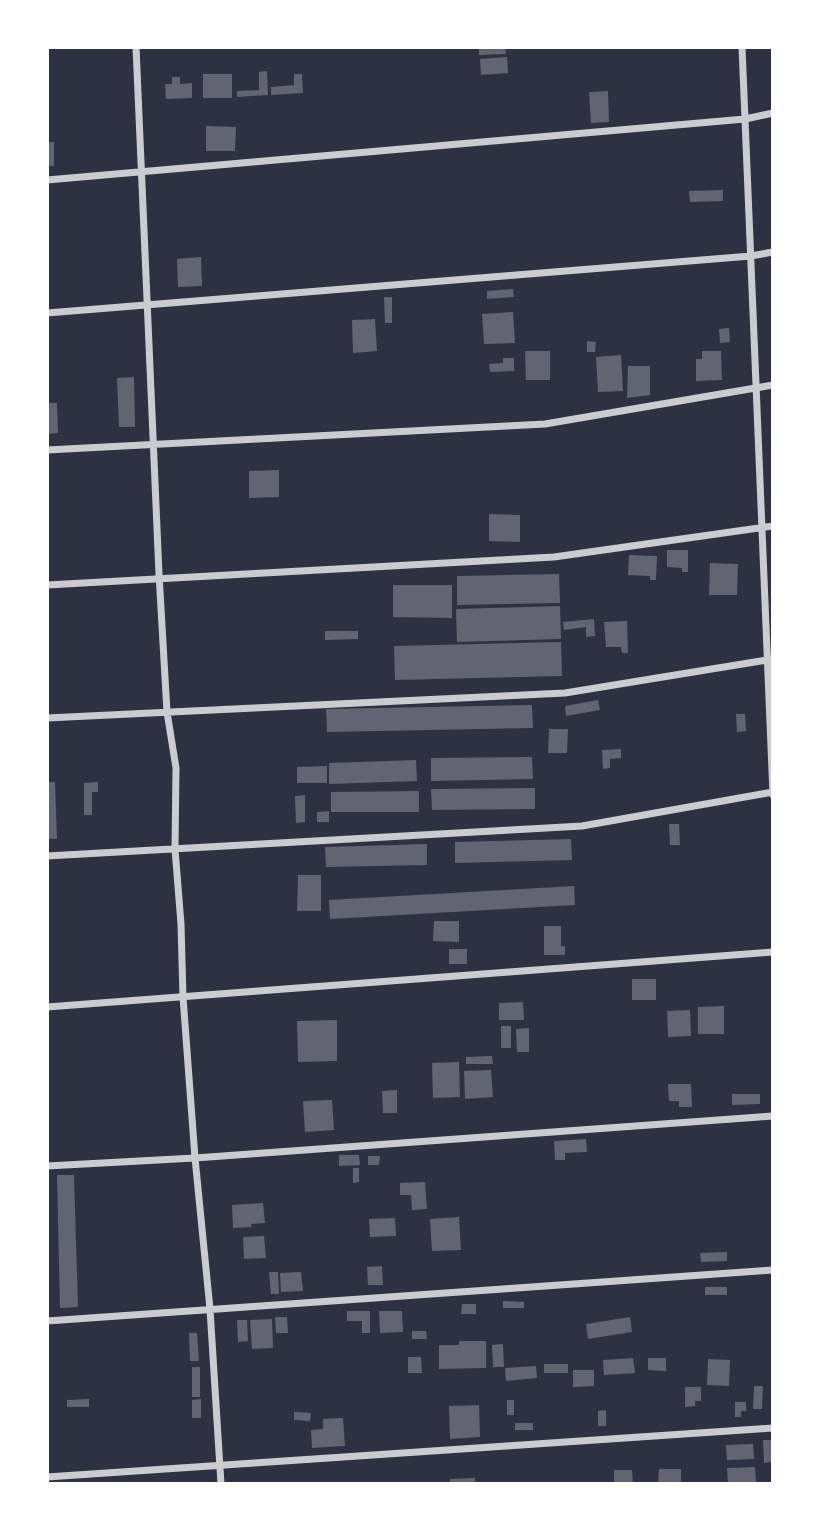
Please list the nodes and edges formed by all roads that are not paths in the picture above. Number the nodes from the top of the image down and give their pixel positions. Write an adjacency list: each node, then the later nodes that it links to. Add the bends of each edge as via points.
1 (135, 47): 5 (street)
2 (742, 47): 4 (street)
3 (773, 113): 4 (street)
4 (745, 119): 5 (street); 8 (street)
5 (141, 172): 6 (street); 9 (street)
6 (47, 180)
7 (773, 252): 8 (street)
8 (751, 257): 9 (street); 12 (street)
9 (148, 305): 10 (street); 13 (street)
10 (47, 313)
11 (773, 385): 12 (street)
12 (756, 389): 13 (street, via 545,424); 16 (street)
13 (154, 444): 14 (street); 17 (street)
14 (47, 450)
15 (773, 526): 16 (street)
16 (762, 528): 17 (street, via 554,557); 19 (street)
17 (160, 579): 18 (street); 20 (street)
18 (47, 585)
19 (770, 660): 20 (street, via 565,693); 22 (street)
20 (167, 712): 21 (street); 23 (street, via 176,768)
21 (47, 718)
22 (773, 793): 23 (street, via 582,826)
23 (175, 849): 24 (street); 26 (street)
24 (47, 856)
25 (773, 953): 26 (street)
26 (183, 996): 27 (street); 29 (street)
27 (47, 1007)
28 (773, 1116): 29 (street)
29 (195, 1158): 30 (street); 32 (street)
30 (47, 1166)
31 (773, 1270): 32 (street)
32 (210, 1309): 33 (street); 35 (street)
33 (47, 1321)
34 (773, 1428): 35 (street)
35 (220, 1465): 36 (street); 37 (street)
36 (47, 1477)
37 (221, 1484)

